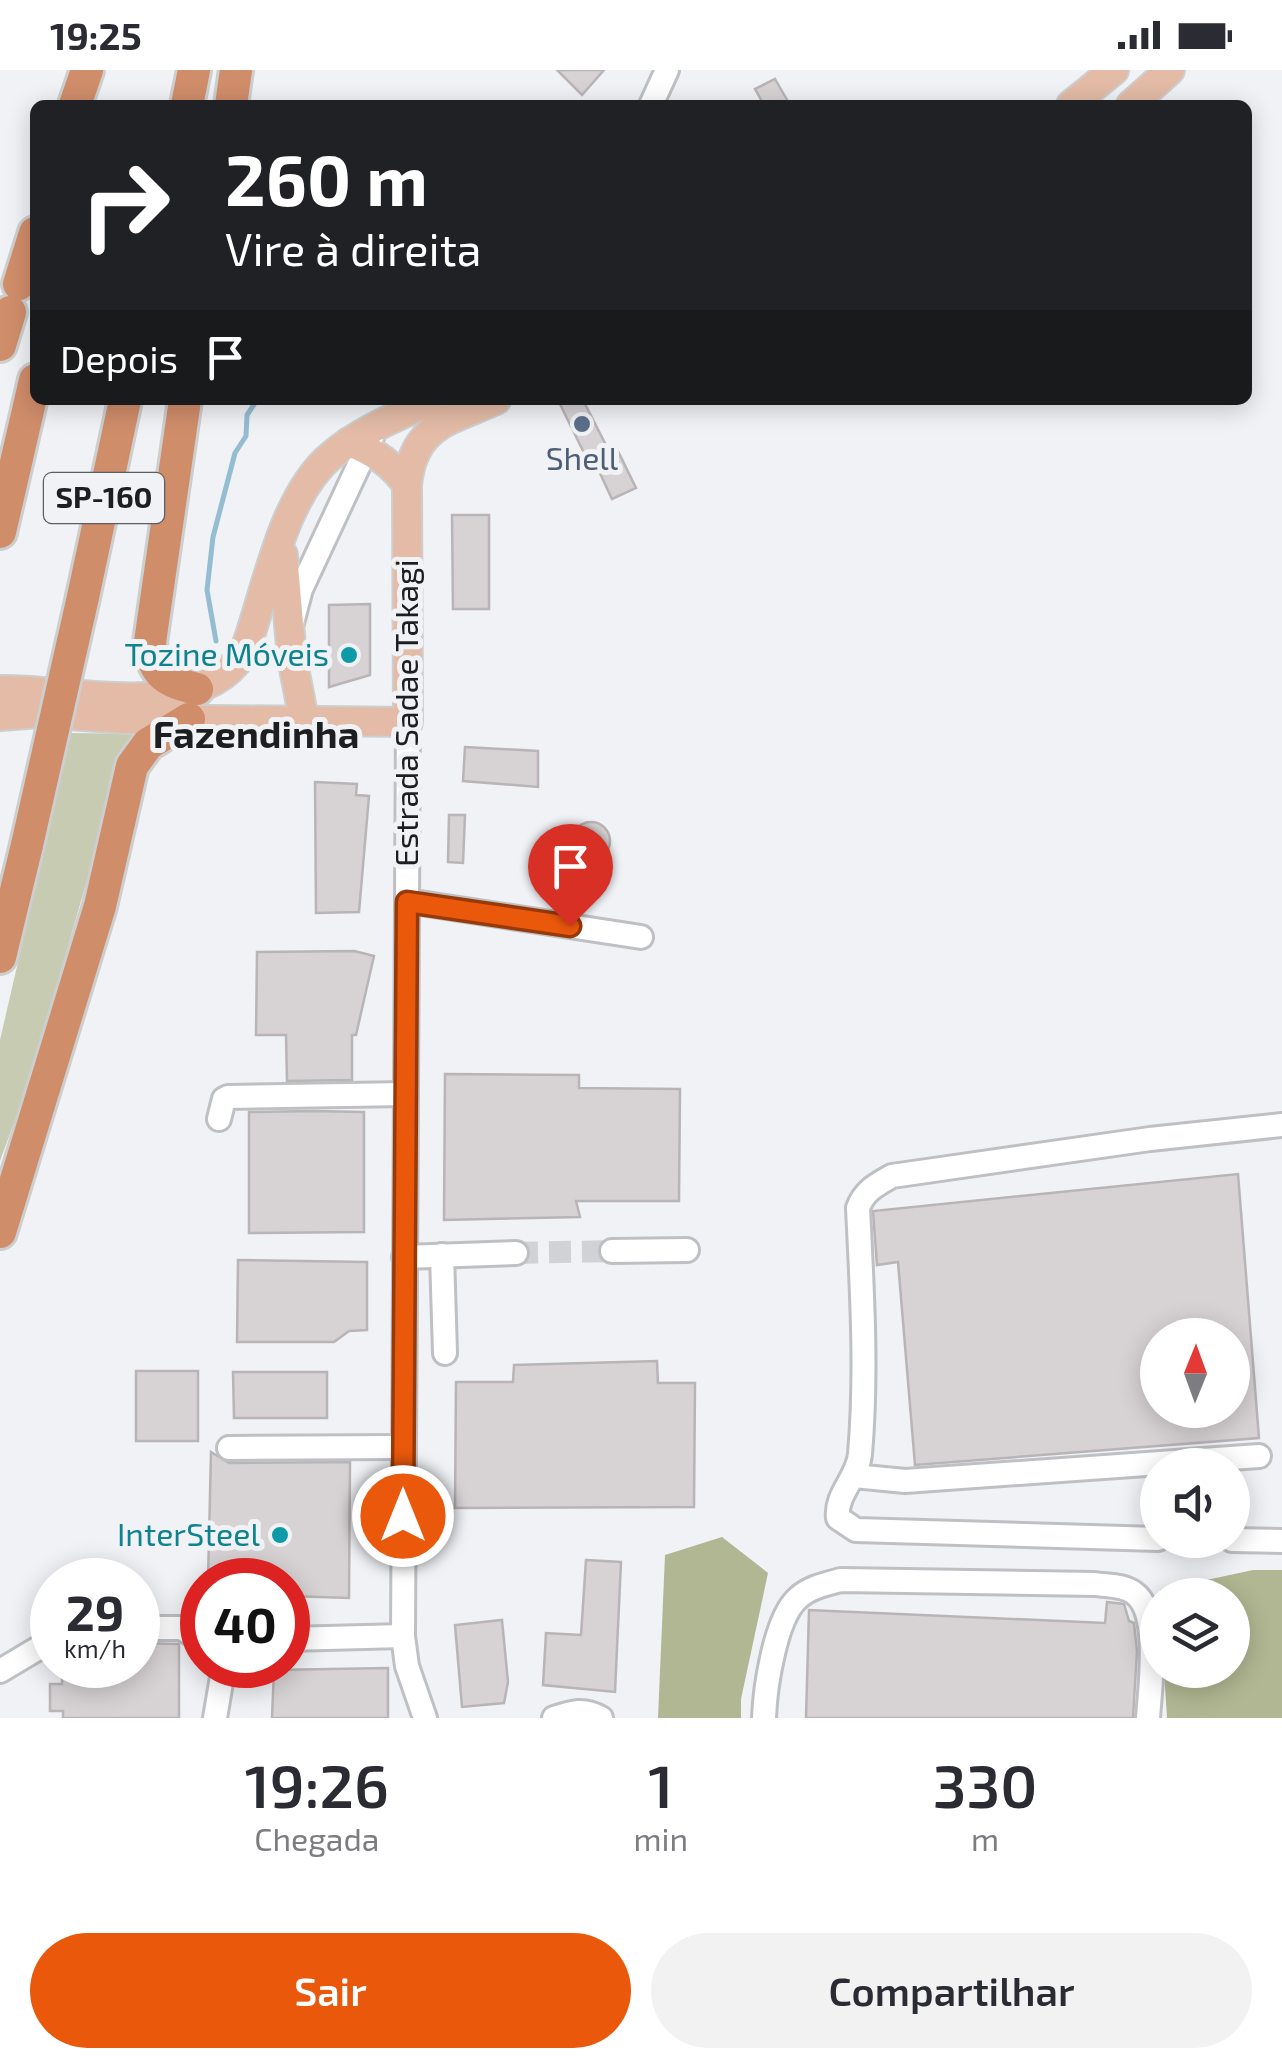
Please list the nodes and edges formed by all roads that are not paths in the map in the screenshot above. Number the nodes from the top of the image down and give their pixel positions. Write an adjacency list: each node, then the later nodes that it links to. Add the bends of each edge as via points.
1 (87, 70): 8 (highway)
2 (107, 70): 9 (highway)
3 (194, 70): 10 (highway)
4 (236, 70): 11 (highway)
5 (667, 70): 12 (street)
6 (1114, 70): 13 (main road)
7 (1157, 74): 14 (main road)
8 (78, 100)
9 (99, 100)
10 (187, 100)
11 (232, 100)
12 (653, 100)
13 (1078, 100)
14 (1134, 100)
15 (30, 248): 16 (highway)
16 (0, 346)
17 (30, 402): 24 (highway, SP-160)
18 (124, 405): 34 (highway, SP-160, bridge)
19 (184, 405): 28 (highway, via 150,642 160,676)
20 (425, 405): 22 (main road)
21 (485, 405): 23 (main road, Estrada Sadae Takagi, via 425,436 412,456)
22 (364, 439): 23 (main road); 25 (main road, via 324,462 308,480); 26 (street)
23 (407, 485): 31 (main road, Estrada Sadae Takagi)
24 (0, 532)
25 (282, 538): 26 (main road); 28 (main road, via 238,662)
26 (289, 635): 30 (main road)
27 (0, 690): 28 (main road)
28 (193, 704): 29 (main road, via 94,718); 30 (main road); 38 (highway, via 148,744 130,773 100,906)
29 (0, 716)
30 (304, 720): 31 (main road)
31 (408, 722): 32 (street, Estrada Sadae Takagi)
32 (407, 902): 33 (street); 35 (street, Estrada Sadae Takagi)
33 (641, 937)
34 (0, 957)
35 (406, 1094): 36 (street, via 228,1097); 43 (street, Estrada Sadae Takagi)
36 (219, 1119)
37 (1282, 1125): 48 (street, via 892,1176 872,1187 858,1208 864,1339)
38 (0, 1232)
39 (688, 1250): 40 (street)
40 (612, 1251)
41 (516, 1253): 42 (street)
42 (442, 1255): 43 (street); 44 (street)
43 (404, 1257): 45 (street, Estrada Sadae Takagi)
44 (445, 1353)
45 (404, 1447): 46 (street); 52 (street, Estrada Sadae Takagi)
46 (230, 1448)
47 (1259, 1456): 48 (street, via 905,1482)
48 (854, 1476): 49 (street, via 837,1513 856,1530)
49 (1140, 1538)
50 (1250, 1540): 51 (street)
51 (1282, 1540)
52 (403, 1636): 53 (street); 58 (street, Estrada Sadae Takagi)
53 (310, 1638)
54 (30, 1654): 55 (street)
55 (0, 1672)
56 (220, 1688): 57 (street)
57 (215, 1718)
58 (425, 1718)
59 (554, 1718): 60 (street, via 573,1711)
60 (601, 1718)
61 (764, 1718): 62 (street, via 772,1655 788,1610 815,1587 858,1580 1128,1589 1150,1620)
62 (1148, 1718)

